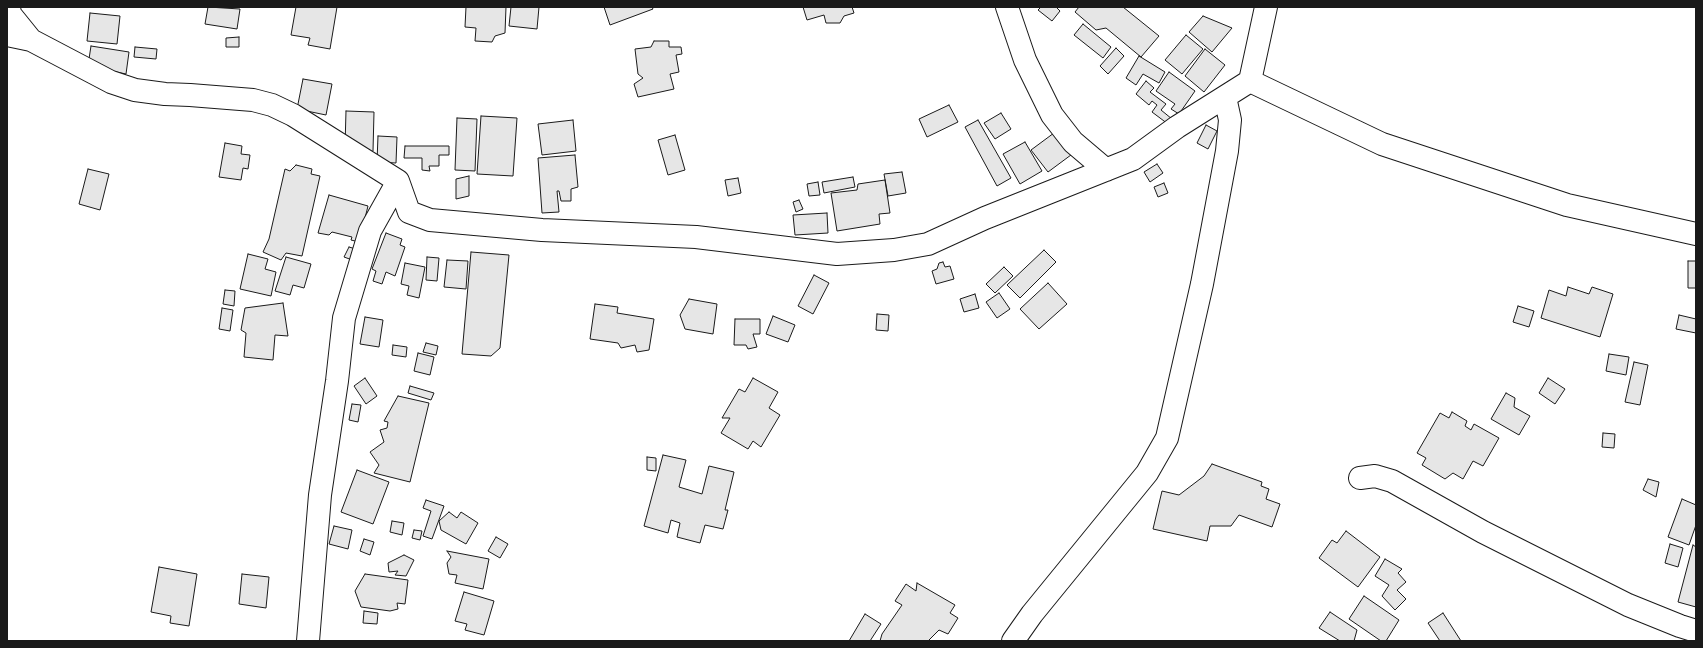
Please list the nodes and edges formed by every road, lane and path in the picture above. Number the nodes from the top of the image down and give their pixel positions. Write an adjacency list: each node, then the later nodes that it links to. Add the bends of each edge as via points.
1 (9, 7): 5 (street, via 10,14)
2 (1007, 7): 8 (street, via 1026,60 1052,115 1073,142)
3 (1266, 7): 6 (street)
4 (7, 35): 5 (street)
5 (31, 40): 9 (street, via 111,82 135,90 253,100 272,105 293,115)
6 (1250, 81): 7 (street); 10 (street, via 1382,144 1567,205)
7 (1225, 97): 8 (street, via 1177,127 1133,160); 14 (street, via 1230,120 1227,151 1202,284 1167,438 1147,473)
8 (1106, 170): 9 (street, via 985,218 928,244 894,250 837,254 696,236 542,230 430,220 409,212)
9 (398, 181): 13 (street, via 370,230 344,318 320,495)
10 (1696, 234)
11 (1360, 478): 12 (street, via 1375,476 1392,481 1483,532 1628,605)
12 (1696, 631)
13 (308, 641)
14 (1013, 641)

